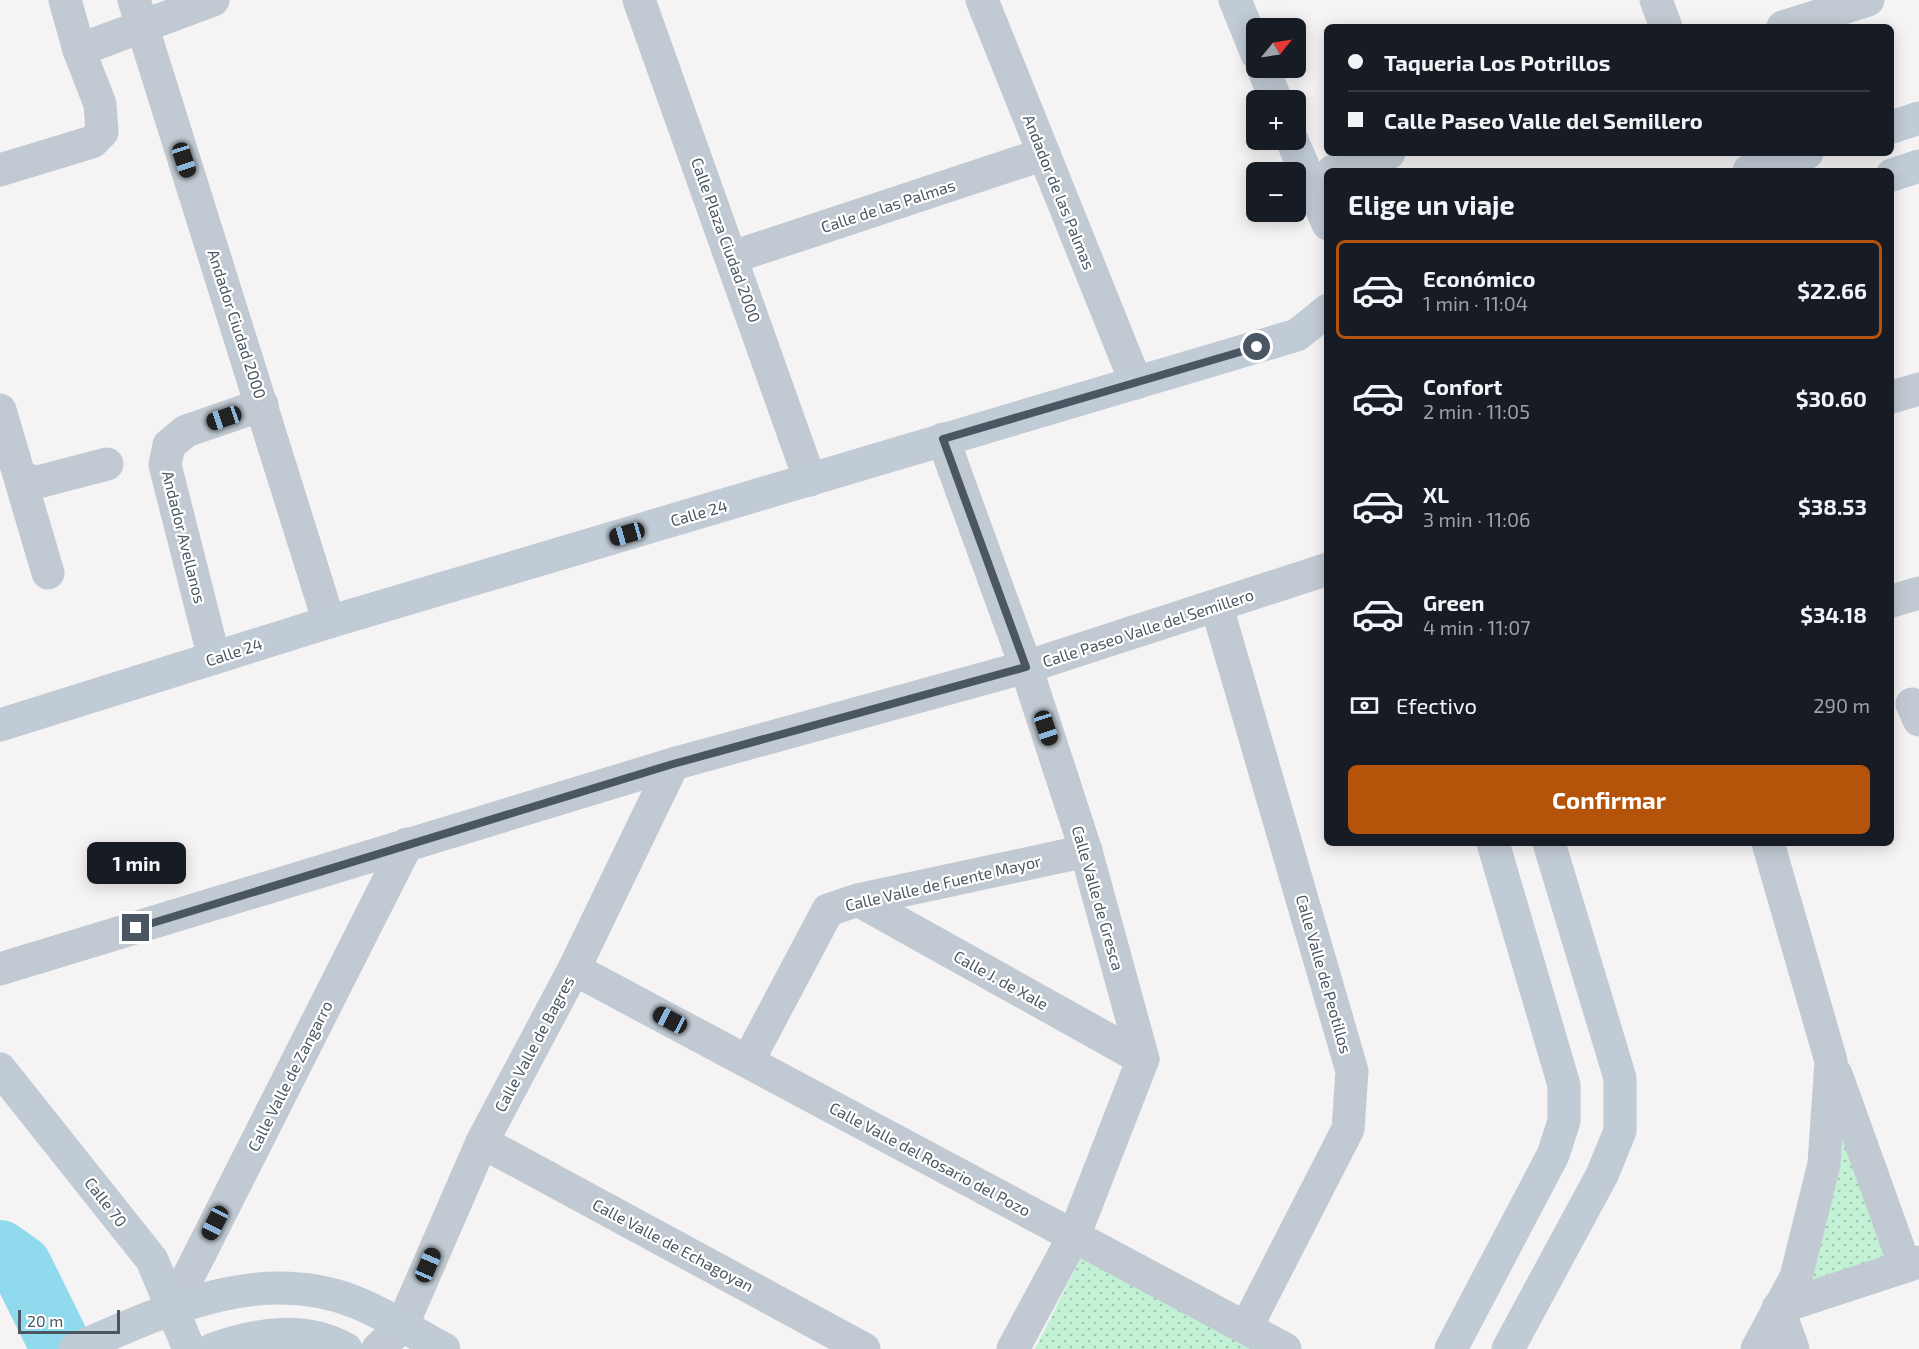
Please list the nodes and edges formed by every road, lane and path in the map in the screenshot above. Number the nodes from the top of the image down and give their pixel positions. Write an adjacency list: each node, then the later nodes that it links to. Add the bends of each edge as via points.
1 (65, 0): 12 (street)
2 (213, 0): 8 (street)
3 (639, 0): 25 (street, Calle Plaza Ciudad 2000)
4 (982, 0): 16 (street, Andador de las Palmas)
5 (1235, 0): 11 (street)
6 (1656, 0): 9 (street)
7 (1868, 0): 10 (street)
8 (138, 13): 12 (street); 31 (street, Andador Ciudad 2000)
9 (1665, 24)
10 (1792, 24)
11 (1246, 27)
12 (79, 50): 22 (street, via 100,104 102,132 92,141)
13 (1919, 118): 14 (street)
14 (1894, 126)
15 (1301, 150): 23 (street)
16 (1044, 154): 25 (street, Calle de las Palmas); 28 (street, Andador de las Palmas)
17 (1380, 156): 20 (street)
18 (1797, 156): 21 (street)
19 (1919, 166): 24 (street)
20 (1342, 168)
21 (1759, 168)
22 (0, 170)
23 (1323, 174)
24 (1894, 174)
25 (733, 257): 36 (street, Calle Plaza Ciudad 2000)
26 (1324, 317): 27 (street, Calle 24)
27 (1312, 338): 28 (street, Calle 24)
28 (1136, 383): 33 (street, Calle 24)
29 (1919, 389): 30 (street)
30 (1894, 396)
31 (262, 405): 42 (street, Andador Ciudad 2000); 43 (street, Andador Avellanos, via 186,431 169,446 165,465)
32 (0, 410): 35 (street)
33 (943, 439): 36 (street, Calle 24); 44 (street, Calle Valle de Gresca)
34 (107, 464): 35 (street, via 38,482)
35 (22, 479): 38 (street)
36 (810, 480): 42 (street, Calle 24)
37 (1324, 570): 41 (street, Calle Paseo Valle del Semillero)
38 (48, 573)
39 (1919, 593): 40 (street)
40 (1894, 600)
41 (1217, 607): 44 (street, Calle Paseo Valle del Semillero); 65 (street, Calle Valle de Peotillos, via 1352,1071 1348,1129)
42 (329, 622): 43 (street, Calle 24)
43 (214, 658): 45 (street, Calle 24)
44 (1026, 667): 46 (street, Calle Paseo Valle del Semillero); 51 (street, Calle Valle de Gresca)
45 (0, 725)
46 (673, 764): 47 (street, Calle Paseo Valle del Semillero); 54 (street, Calle Valle de Bagres)
47 (407, 844): 53 (street, Calle Paseo Valle del Semillero); 63 (street, Calle Valle de Zangarro)
48 (1494, 846): 75 (street, via 1564,1085 1564,1121 1553,1155)
49 (1550, 846): 76 (street, via 1620,1078 1620,1131 1602,1175)
50 (1769, 846): 57 (street)
51 (1086, 851): 52 (street, Calle Valle de Fuente Mayor); 55 (street, Calle Valle de Gresca)
52 (858, 900): 55 (street, Calle J. de Xale); 56 (street, Calle Valle de Fuente Mayor, via 828,910)
53 (0, 969)
54 (574, 969): 56 (street, Calle Valle del Rosario del Pozo); 59 (street, Calle Valle de Bagres)
55 (1143, 1059): 60 (street)
56 (748, 1061): 60 (street, Calle Valle del Rosario del Pozo)
57 (1831, 1061): 61 (street); 62 (street, via 1824,1164 1796,1277)
58 (0, 1069): 63 (street, Calle 70, via 152,1260)
59 (482, 1142): 64 (street, Calle Valle de Bagres); 72 (street, Calle Valle de Echagoyan)
60 (1074, 1236): 65 (street, Calle Valle del Rosario del Pozo); 73 (street)
61 (1912, 1264): 62 (street)
62 (1779, 1308): 77 (street); 78 (street)
63 (160, 1313): 64 (street, via 255,1288 313,1289 356,1302); 66 (street); 67 (street, Calle 70)
64 (402, 1326): 70 (street); 71 (street)
65 (1246, 1328): 74 (street, Calle Valle del Rosario del Pozo)
66 (75, 1349)
67 (189, 1349)
68 (213, 1349): 69 (street, via 257,1336 293,1333 330,1340)
69 (346, 1349)
70 (378, 1349)
71 (444, 1349)
72 (864, 1349)
73 (1013, 1349)
74 (1285, 1349)
75 (1451, 1349)
76 (1508, 1349)
77 (1756, 1349)
78 (1793, 1349)

